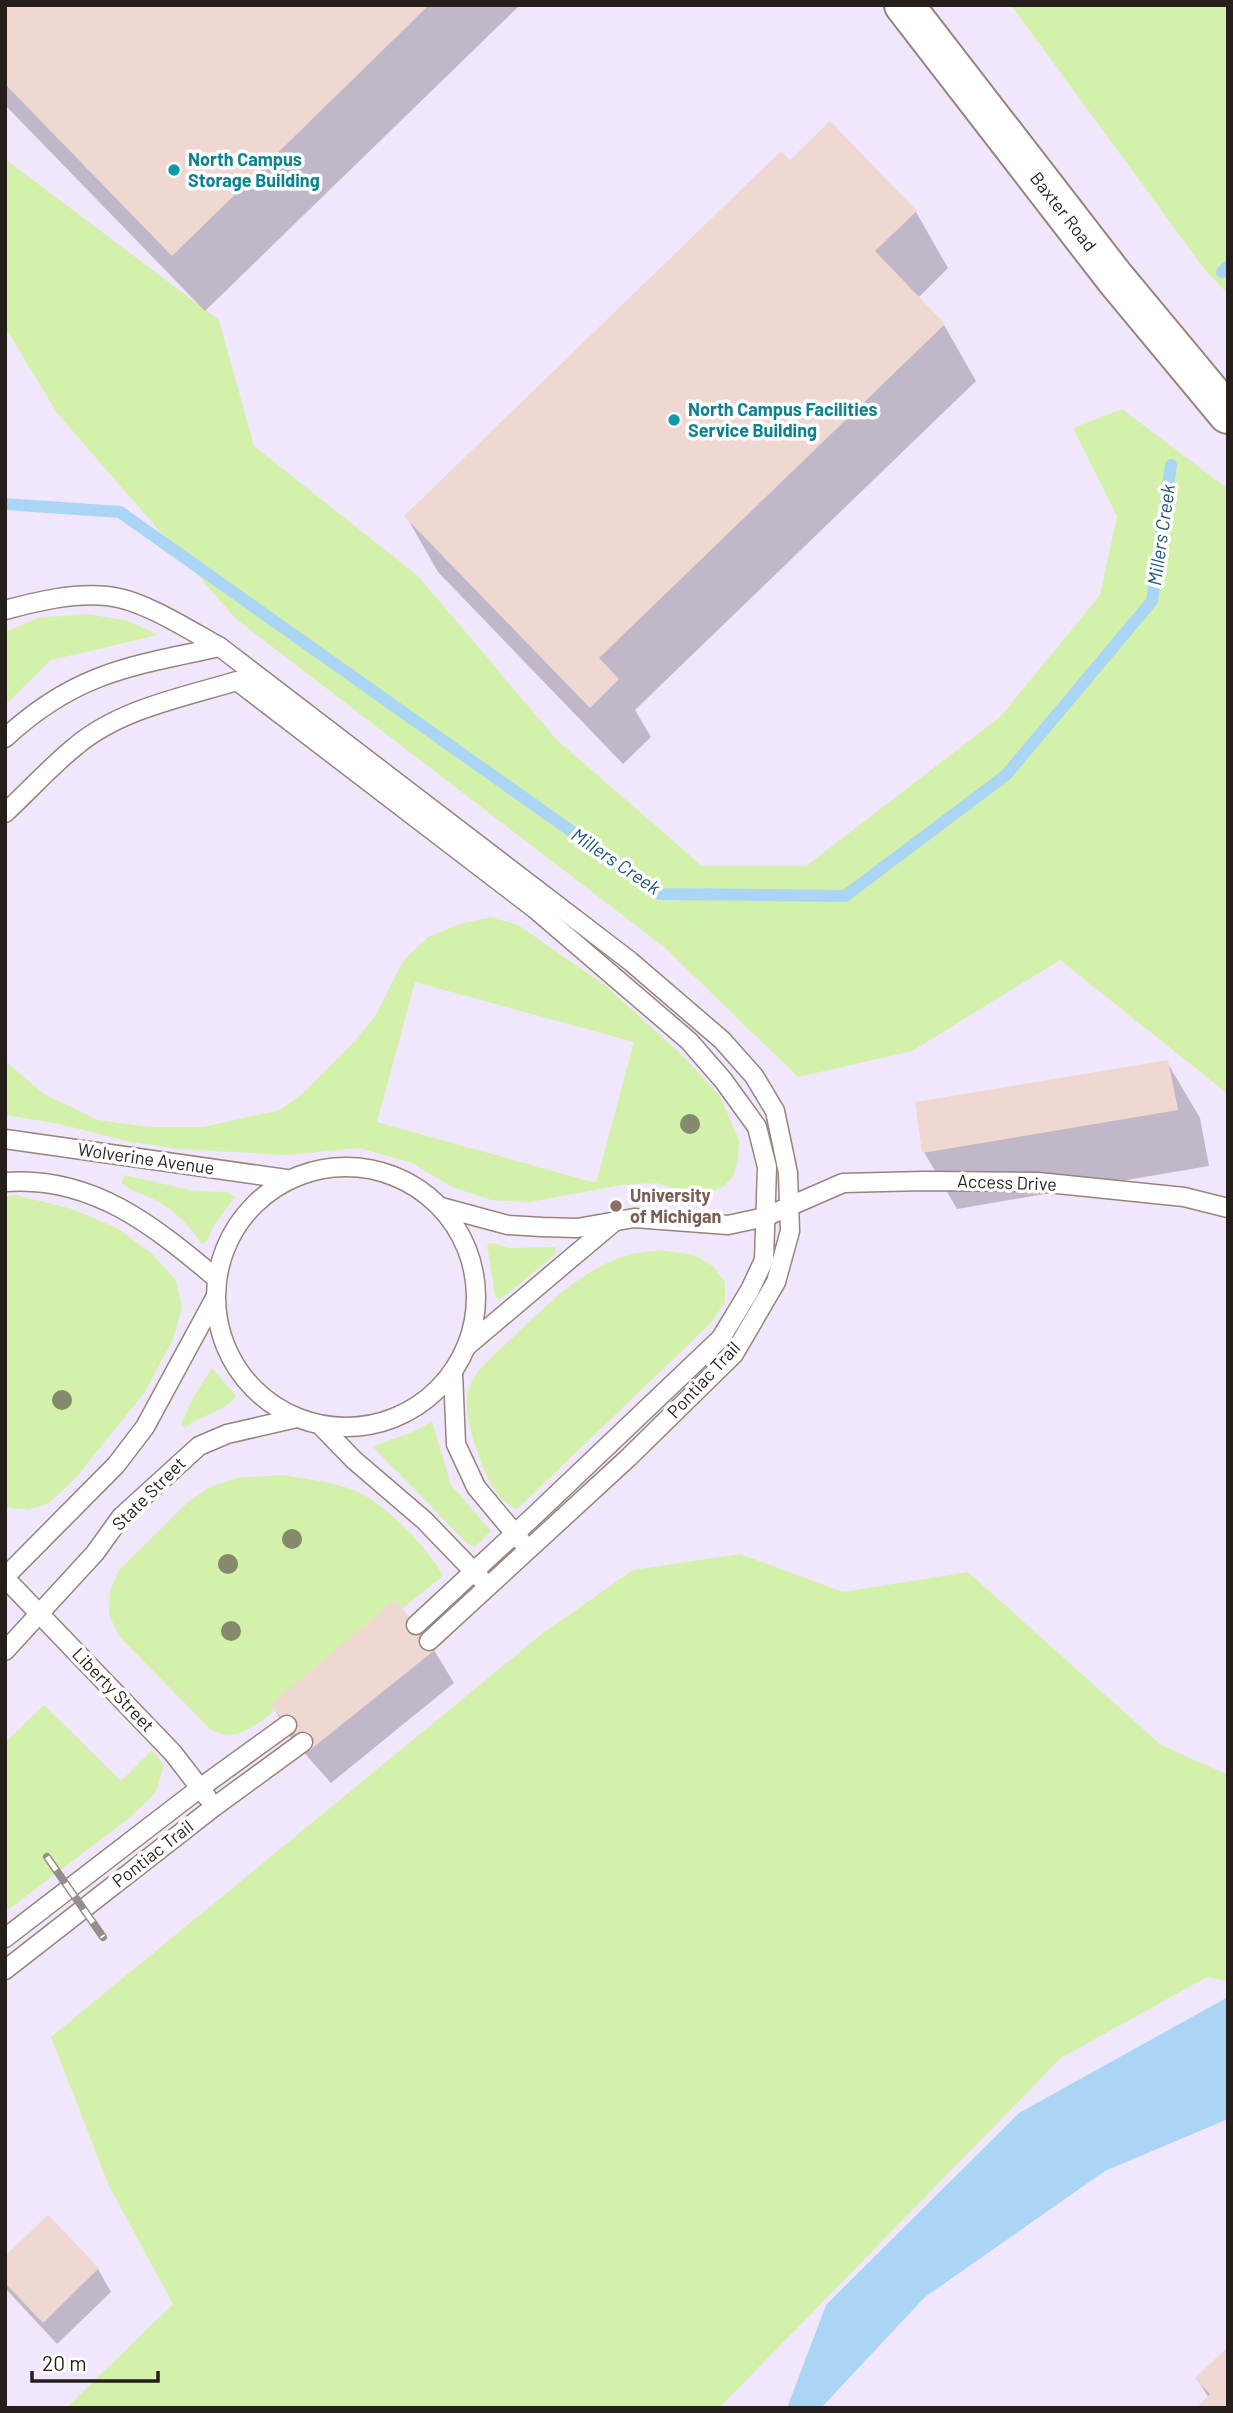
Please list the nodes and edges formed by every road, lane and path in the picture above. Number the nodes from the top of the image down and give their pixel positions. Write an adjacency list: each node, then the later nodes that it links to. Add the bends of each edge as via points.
1 (904, 5): 2 (street, Baxter Road, via 1115,278)
2 (1228, 414)
3 (5, 610): 4 (lane, Pontiac Trail, via 51,598 108,596 154,610)
4 (220, 647): 5 (lane, via 127,666 82,683 54,698); 10 (lane, Pontiac Trail, via 631,961 722,1040 754,1076 775,1111)
5 (5, 738)
6 (5, 813): 13 (lane, via 77,745 124,717 237,681 535,909 689,1041 757,1127 767,1167)
7 (5, 1139): 8 (lane, Wolverine Avenue)
8 (286, 1180): 11 (lane, via 326,1168 368,1168 395,1175); 15 (lane, via 239,1220 224,1248)
9 (5, 1182): 15 (lane, via 62,1186 103,1198 149,1225)
10 (790, 1206): 12 (lane, Access Drive, via 843,1184 925,1181 1038,1182 1184,1197); 13 (lane); 22 (lane, Pontiac Trail, via 790,1231 776,1282 734,1354)
11 (441, 1207): 14 (lane, via 508,1225 576,1228); 17 (lane, via 471,1258 475,1318)
12 (1228, 1208)
13 (765, 1217): 14 (lane, via 728,1225 634,1218); 21 (lane, via 764,1260 721,1338)
14 (614, 1222): 17 (lane)
15 (216, 1278): 16 (lane)
16 (215, 1298): 19 (lane, via 226,1350 244,1379 268,1402); 24 (lane, via 145,1427 116,1465)
17 (467, 1346): 18 (lane)
18 (453, 1373): 20 (lane, via 432,1395 399,1416 351,1428); 21 (lane, via 456,1444 476,1487)
19 (297, 1418): 20 (lane); 26 (lane, State Street, via 227,1434 199,1446 121,1517)
20 (320, 1425): 23 (lane)
21 (515, 1534): 22 (lane); 23 (lane)
22 (529, 1549): 25 (lane, Pontiac Trail)
23 (474, 1572): 25 (lane); 27 (lane)
24 (5, 1578): 26 (lane, Liberty Street)
25 (489, 1587): 28 (lane, Pontiac Trail)
26 (39, 1613): 29 (lane, State Street); 32 (lane, Liberty Street, via 173,1753)
27 (416, 1625)
28 (429, 1641)
29 (5, 1651)
30 (287, 1725): 32 (lane)
31 (303, 1742): 33 (lane, Pontiac Trail)
32 (200, 1788): 33 (lane, Liberty Street); 34 (lane)
33 (214, 1807): 35 (lane, Pontiac Trail)
34 (5, 1938)
35 (5, 1970)

